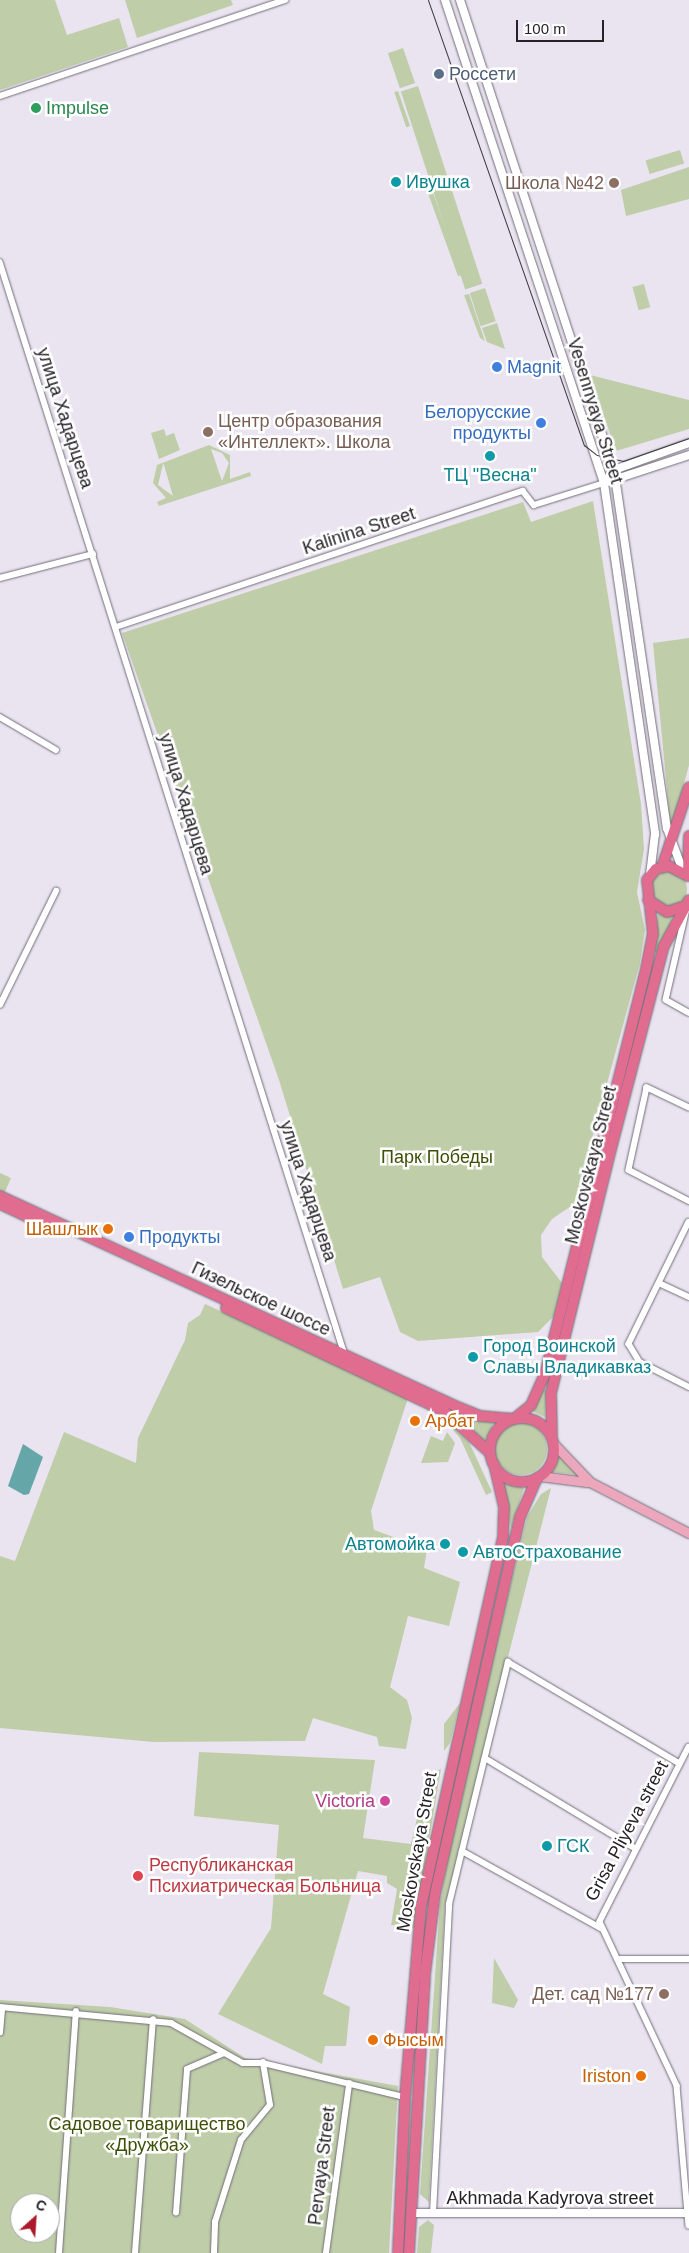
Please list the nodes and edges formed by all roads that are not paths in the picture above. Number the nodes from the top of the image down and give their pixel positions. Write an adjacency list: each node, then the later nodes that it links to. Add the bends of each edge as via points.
1 (285, 0): 4 (street)
2 (445, 0): 10 (street, Vesennyaya Street)
3 (460, 0): 8 (street, Vesennyaya Street)
4 (0, 96)
5 (0, 262): 11 (street, улица Хадарцева)
6 (689, 442): 8 (street)
7 (689, 455): 9 (street, Kalinina Street)
8 (614, 470): 9 (street, Vesennyaya Street); 10 (street)
9 (616, 481): 10 (street, Kalinina Street); 18 (street, Vesennyaya Street)
10 (604, 483): 13 (street, Kalinina Street, via 534,505 523,491); 20 (street, Vesennyaya Street, via 655,834)
11 (93, 554): 12 (street); 13 (street, улица Хадарцева)
12 (0, 578)
13 (116, 627): 35 (street, улица Хадарцева)
14 (0, 717): 15 (street)
15 (56, 750)
16 (689, 787): 18 (highway)
17 (689, 836): 21 (highway)
18 (671, 845): 19 (highway); 21 (street, Vesennyaya Street)
19 (662, 867): 20 (highway); 21 (highway)
20 (650, 875): 23 (highway, Moskovskaya Street)
21 (687, 876)
22 (56, 891): 25 (street)
23 (647, 899): 24 (highway, via 667,912); 37 (highway, Moskovskaya Street, via 651,944 548,1361 535,1400)
24 (688, 902): 26 (street, via 666,1000); 38 (highway, Moskovskaya Street, via 664,946 611,1148 551,1392)
25 (0, 1005)
26 (689, 1013)
27 (689, 1108): 29 (street, via 647,1088 629,1170)
28 (0, 1196): 32 (highway, Гизельское шоссе)
29 (689, 1202)
30 (0, 1204): 32 (highway, Гизельское шоссе)
31 (689, 1222): 33 (street)
32 (161, 1274): 35 (highway, Гизельское шоссе); 39 (highway, Гизельское шоссе, via 444,1411)
33 (660, 1283): 34 (street); 36 (street, via 629,1349 640,1362)
34 (689, 1297)
35 (345, 1355): 37 (highway, Гизельское шоссе, via 473,1414)
36 (689, 1388)
37 (513, 1419): 38 (highway, via 534,1420); 39 (highway, via 494,1434)
38 (552, 1441): 41 (highway, via 552,1459); 42 (main road)
39 (490, 1453): 40 (highway)
40 (494, 1464): 41 (highway, via 515,1481); 59 (highway, Moskovskaya Street, via 504,1506 503,1536 424,1888)
41 (538, 1477): 42 (main road); 61 (highway, Moskovskaya Street, via 520,1517 435,1894 425,1974)
42 (590, 1482): 43 (main road)
43 (689, 1533)
44 (689, 1747): 46 (street, Grisa Pliyeva street)
45 (485, 1758): 46 (street, via 508,1662); 47 (street); 48 (street)
46 (679, 1763): 47 (street, Grisa Pliyeva street)
47 (635, 1848): 49 (street, Grisa Pliyeva street, via 600,1914)
48 (462, 1851): 49 (street, via 586,1924); 62 (street, via 449,1904)
49 (601, 1928): 50 (street, Grisa Pliyeva street)
50 (619, 1959): 51 (street); 60 (street, Grisa Pliyeva street, via 677,2086)
51 (689, 1959)
52 (1, 2008): 53 (street); 55 (street)
53 (76, 2012): 54 (street); 65 (street)
54 (153, 2020): 56 (street, via 184,2027); 66 (street)
55 (0, 2033)
56 (224, 2053): 57 (street, via 243,2063); 63 (street, via 187,2069)
57 (264, 2063): 58 (street); 67 (street, via 270,2105 241,2140 215,2222)
58 (349, 2084): 59 (street); 68 (street, Pervaya Street)
59 (405, 2098): 69 (highway, Moskovskaya Street)
60 (689, 2212): 62 (street, Akhmada Kadyrova street); 64 (street, Grisa Pliyeva street)
61 (411, 2213): 62 (street, Akhmada Kadyrova street); 70 (highway, Moskovskaya Street)
62 (433, 2213)
63 (176, 2214)
64 (689, 2225)
65 (59, 2253)
66 (135, 2253)
67 (214, 2253)
68 (326, 2253)
69 (398, 2253)
70 (409, 2253)

